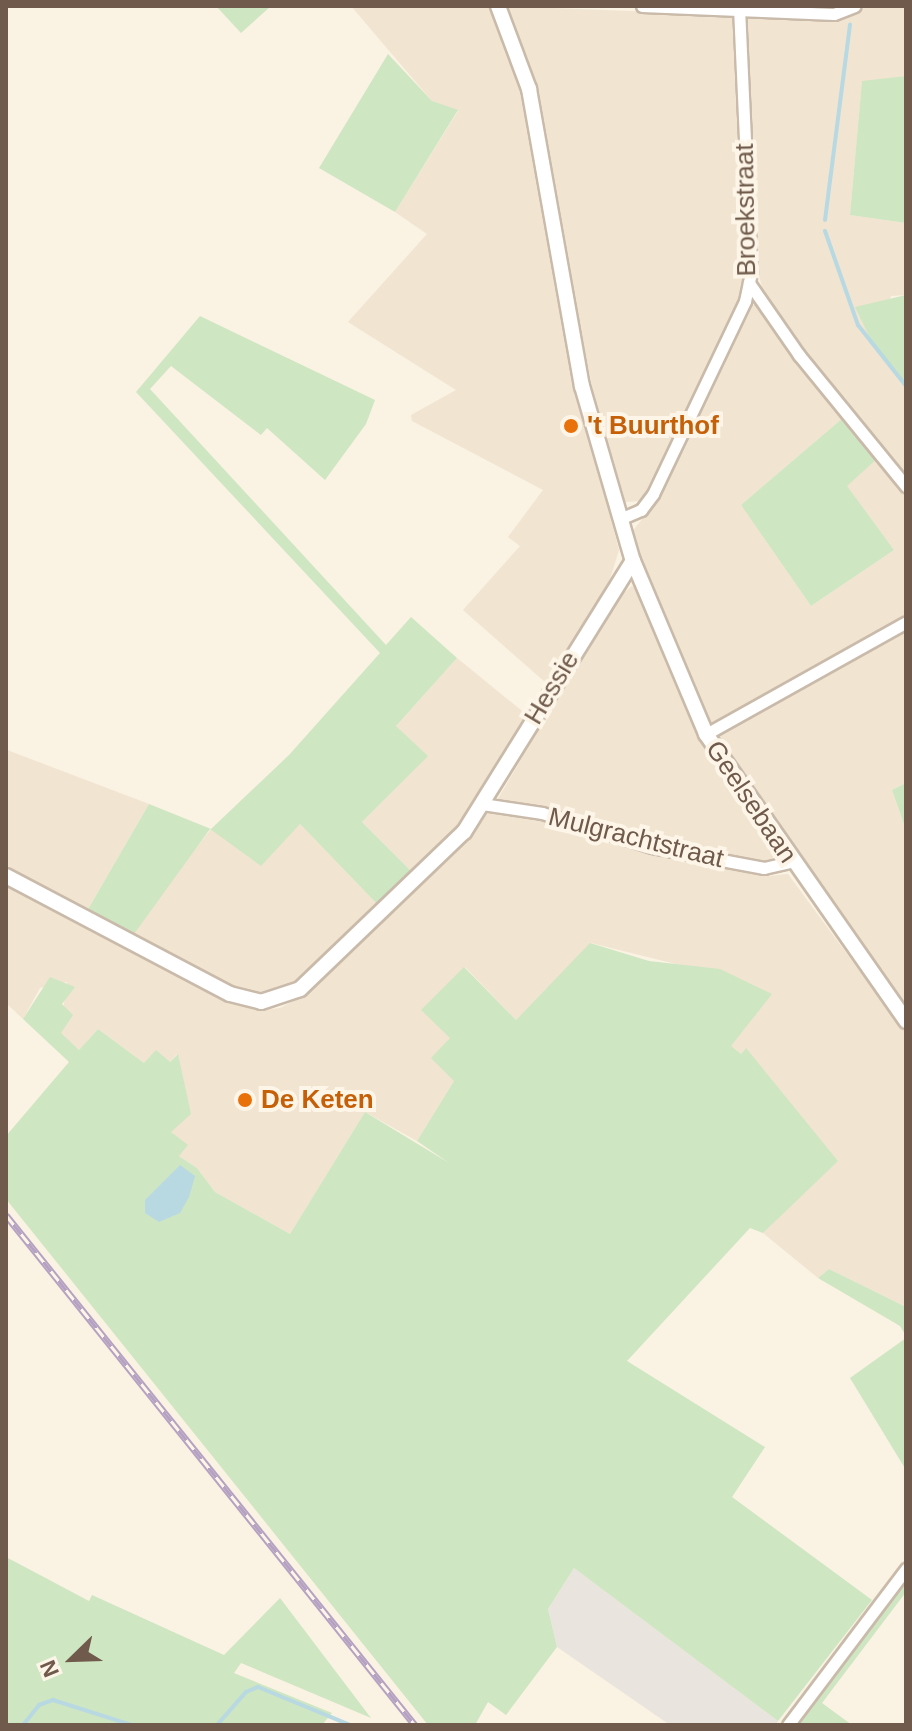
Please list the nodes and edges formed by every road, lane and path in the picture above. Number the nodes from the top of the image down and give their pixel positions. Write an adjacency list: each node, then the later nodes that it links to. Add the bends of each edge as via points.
1 (498, 6): 7 (street, via 529,89 582,386)
2 (642, 6): 4 (street)
3 (855, 6): 4 (street, via 834,14)
4 (739, 9): 5 (street, Broekstraat)
5 (749, 283): 6 (street, via 799,355); 7 (street, Broekstraat, via 739,320 653,494 641,510)
6 (906, 486)
7 (622, 518): 8 (street)
8 (633, 561): 10 (street, Geelsebaan); 11 (street, Hessie)
9 (906, 622): 10 (street)
10 (706, 734): 12 (street, Geelsebaan)
11 (482, 804): 12 (street, Mulgrachtstraat, via 542,813 652,847 764,868); 13 (street, Hessie, via 464,832 321,972 275,1000 230,994)
12 (790, 862): 14 (street, Geelsebaan)
13 (6, 876)
14 (906, 1021)
15 (906, 1569): 16 (street)
16 (788, 1725)

